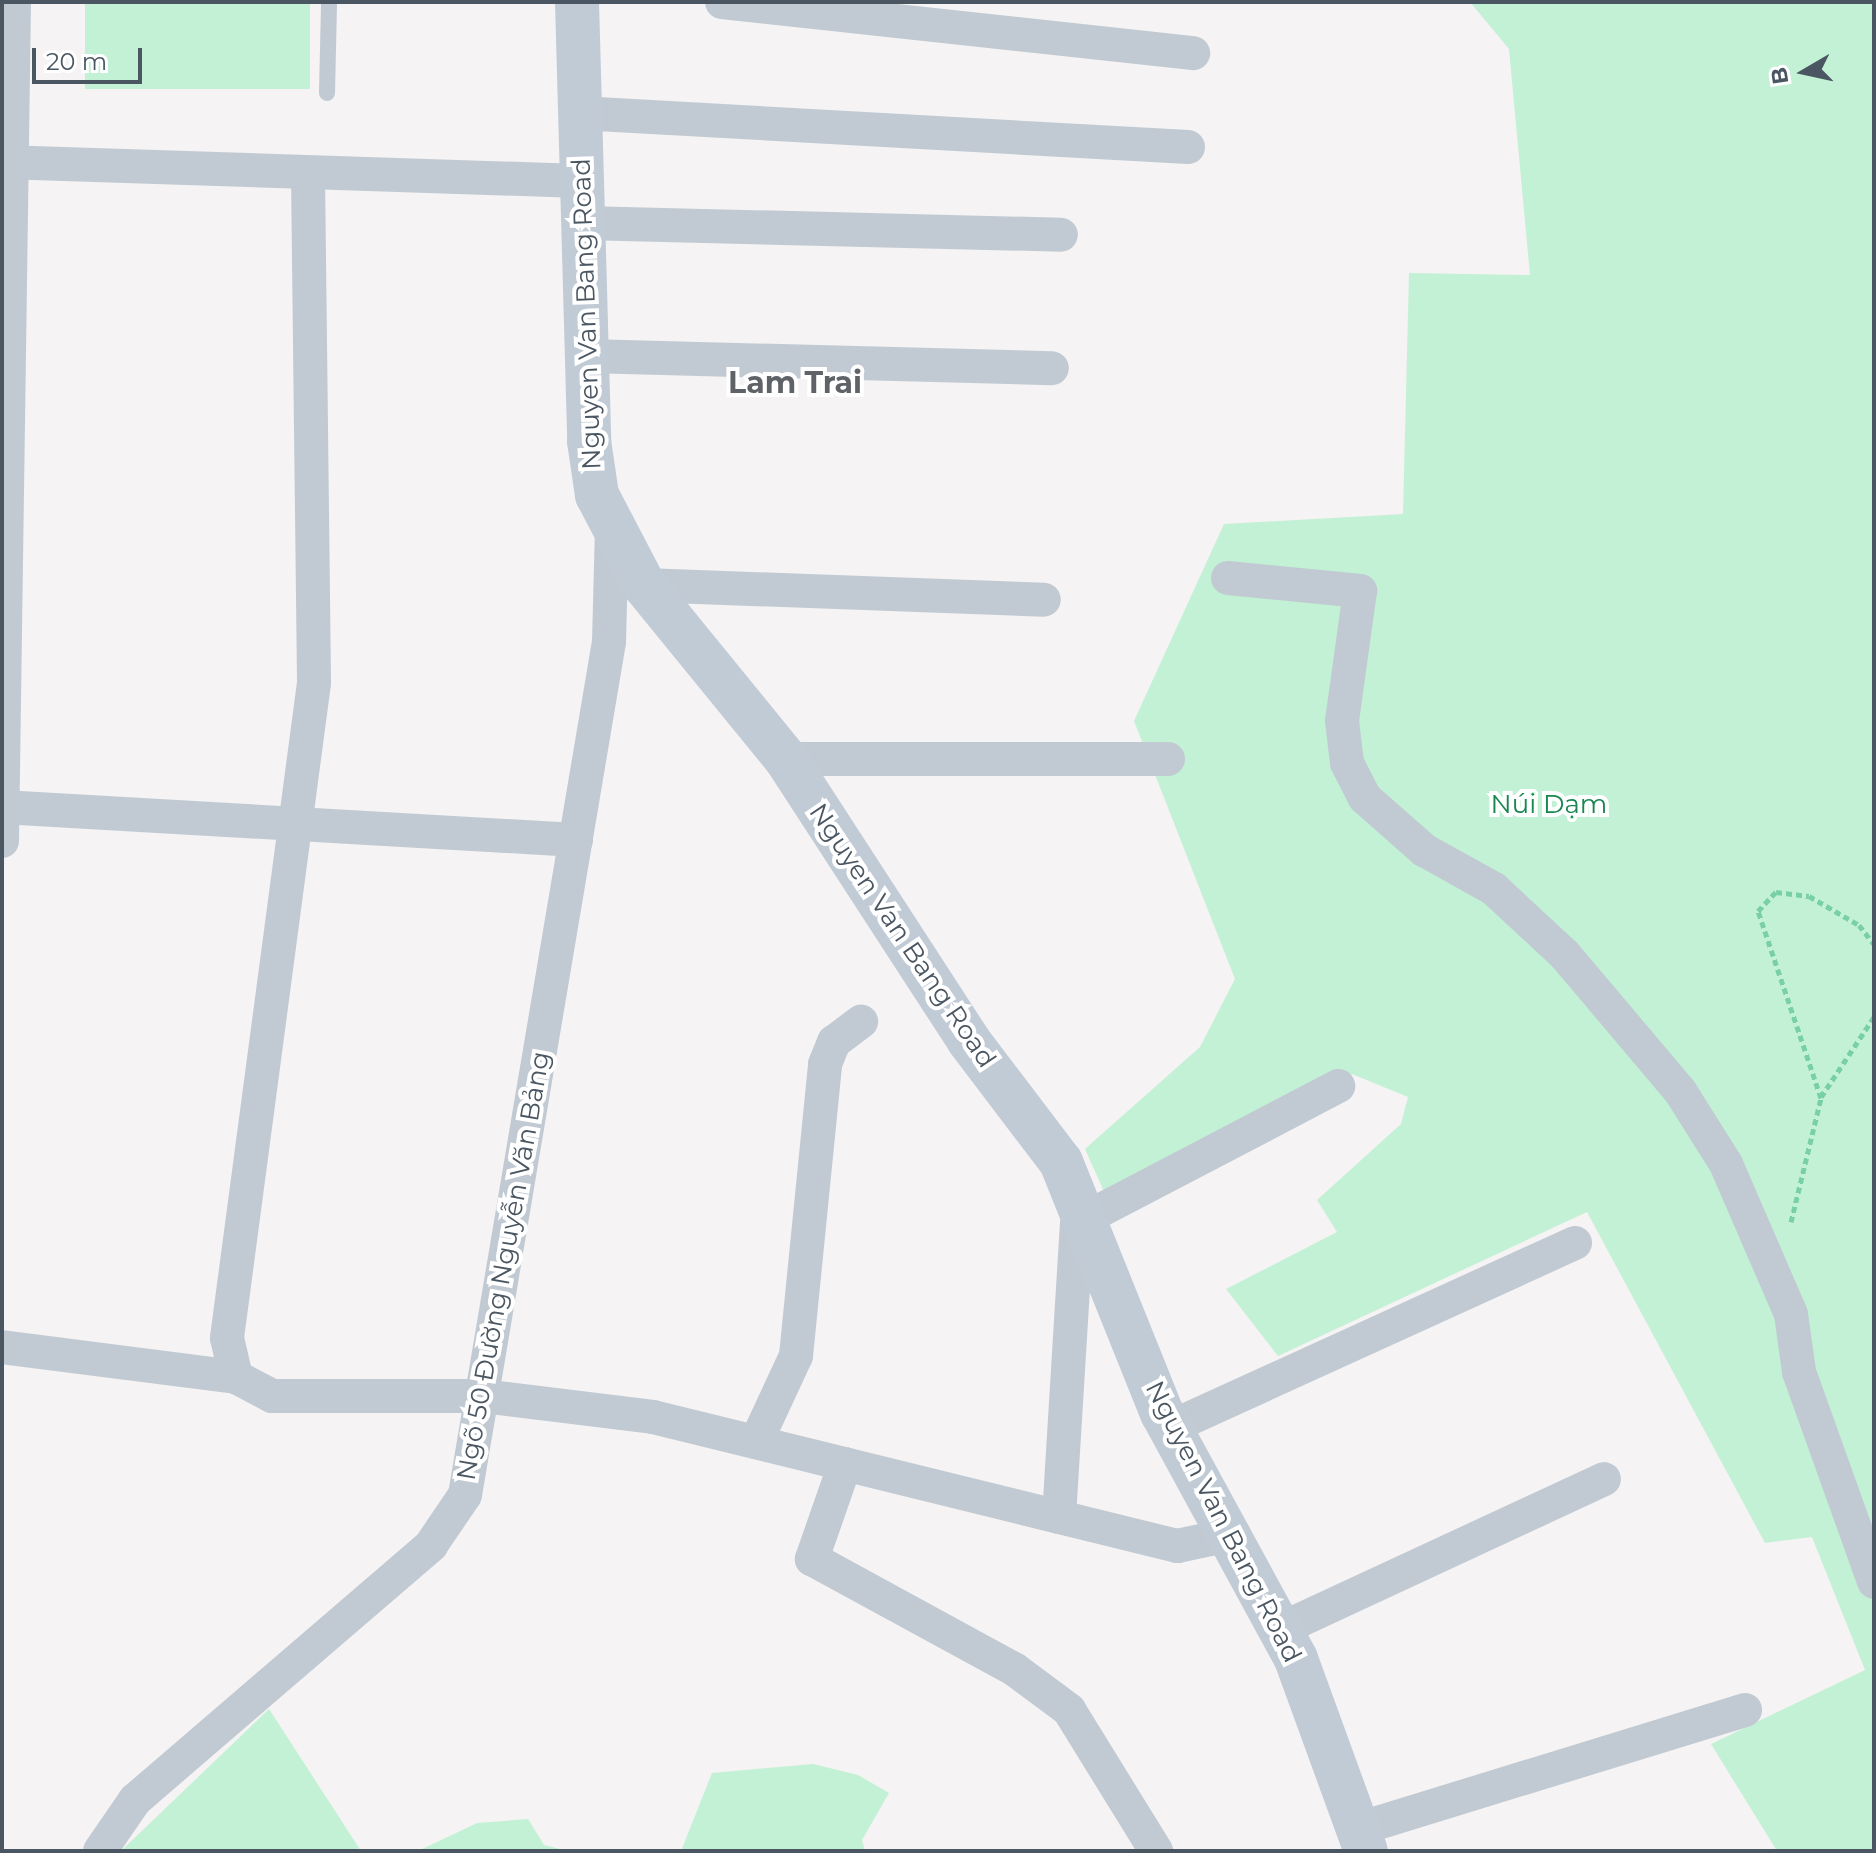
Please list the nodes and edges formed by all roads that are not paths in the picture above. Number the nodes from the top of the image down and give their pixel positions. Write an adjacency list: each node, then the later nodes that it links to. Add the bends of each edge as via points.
1 (14, 2): 9 (street)
2 (329, 2): 6 (lane)
3 (577, 2): 7 (street, Nguyen Van Bang Road)
4 (722, 2): 5 (street)
5 (1193, 53)
6 (327, 93)
7 (579, 113): 8 (street); 11 (street, Nguyen Van Bang Road)
8 (1188, 147)
9 (7, 162): 10 (street); 21 (street)
10 (308, 175): 11 (street); 22 (street, via 314,683)
11 (582, 202): 12 (street); 13 (street, Nguyen Van Bang Road)
12 (1061, 235)
13 (587, 356): 14 (street); 15 (street, Nguyen Van Bang Road, via 591,469)
14 (1052, 368)
15 (612, 529): 17 (street, Nguyen Van Bang Road); 23 (street, Ngõ 50 Đường Nguyễn Văn Bảng, via 609,642)
16 (1228, 578): 38 (street, via 1360,591 1342,721 1347,763 1365,798 1424,850 1494,889 1565,955 1680,1091 1726,1164 1791,1314 1799,1372)
17 (644, 585): 18 (street); 19 (street, Nguyen Van Bang Road)
18 (1044, 600)
19 (786, 759): 20 (street); 27 (street, Nguyen Van Bang Road, via 969,1041 1061,1162)
20 (1168, 759)
21 (4, 808): 22 (street); 24 (street)
22 (296, 824): 23 (street); 30 (street, via 227,1338)
23 (576, 840): 31 (street, Ngõ 50 Đường Nguyễn Văn Bảng)
24 (2, 841)
25 (861, 1022): 33 (street, via 834,1042 825,1064 796,1356)
26 (1338, 1086): 27 (street)
27 (1081, 1212): 32 (street, Nguyen Van Bang Road); 36 (street)
28 (1575, 1243): 32 (street)
29 (2, 1347): 30 (street)
30 (236, 1377): 31 (street, via 272,1396)
31 (482, 1396): 33 (street, via 653,1417); 42 (street, Ngõ 50 Đường Nguyễn Văn Bảng, via 465,1495 445,1531 135,1800)
32 (1171, 1427): 37 (street, Nguyen Van Bang Road)
33 (756, 1442): 34 (street)
34 (845, 1464): 36 (street); 43 (street, via 812,1559 1014,1669 1069,1710)
35 (1604, 1479): 39 (street)
36 (1059, 1517): 37 (street, via 1177,1546)
37 (1234, 1534): 39 (street, Nguyen Van Bang Road)
38 (1874, 1582)
39 (1281, 1629): 41 (street, Nguyen Van Bang Road)
40 (1745, 1710): 41 (street)
41 (1362, 1840)
42 (100, 1851)
43 (1156, 1851)

